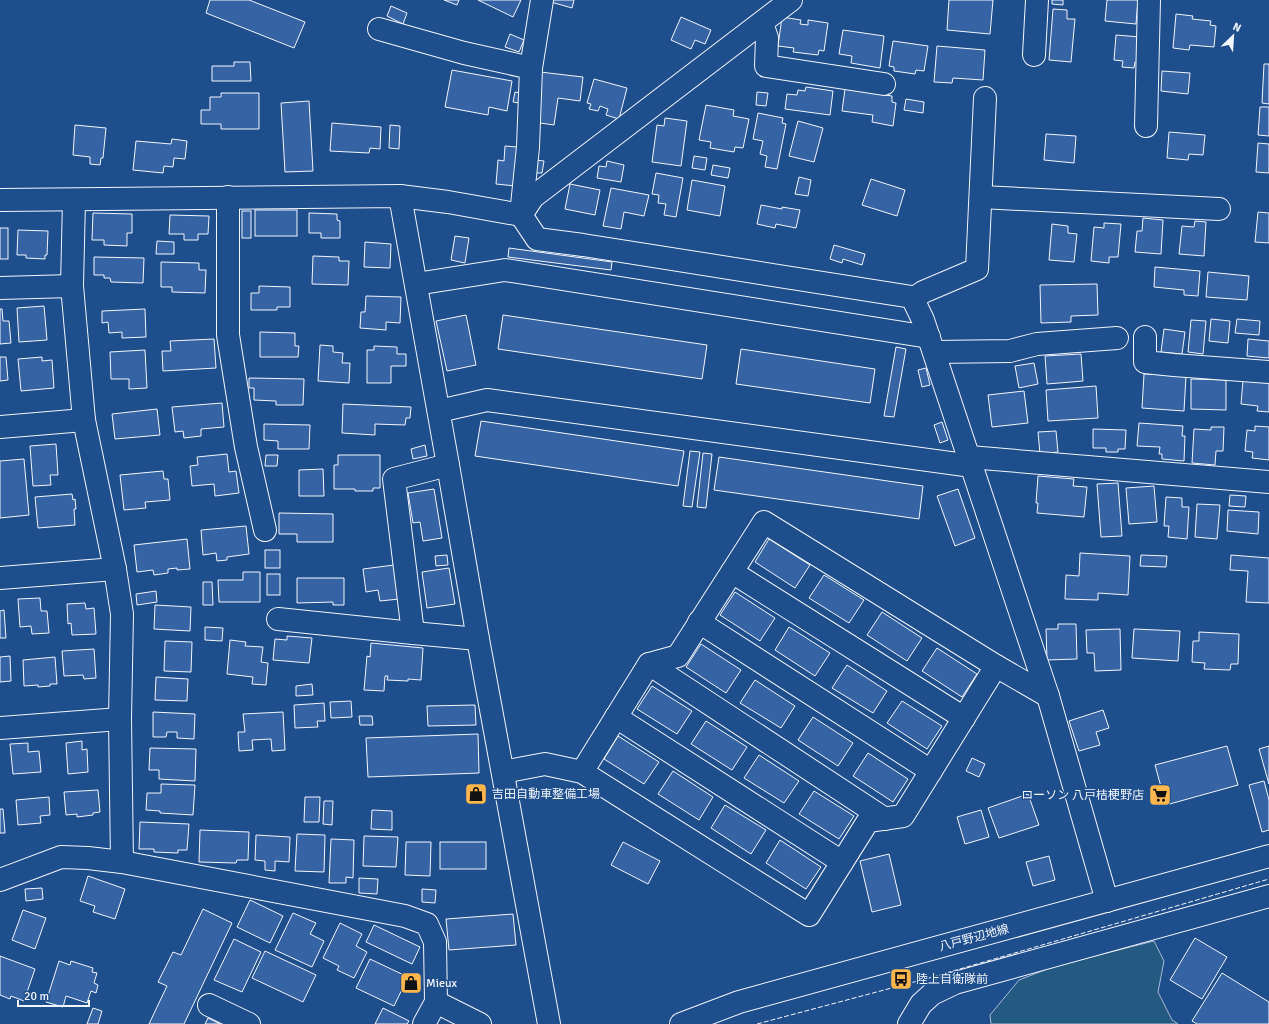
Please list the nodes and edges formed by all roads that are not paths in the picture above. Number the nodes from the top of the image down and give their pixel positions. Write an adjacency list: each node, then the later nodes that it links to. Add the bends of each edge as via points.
1 (542, 0): 8 (street)
2 (791, 0): 5 (street)
3 (1037, 0): 7 (street)
4 (1149, 0): 11 (street)
5 (762, 23): 9 (street, via 767,38 766,66); 18 (street, via 533,197)
6 (379, 29): 8 (street, via 464,53)
7 (1034, 55)
8 (531, 68): 18 (street, via 528,146)
9 (884, 84)
10 (986, 98): 14 (street)
11 (1146, 126)
12 (400, 196): 13 (street); 18 (street); 19 (street)
13 (228, 197): 16 (street); 33 (street, via 228,334 246,447)
14 (981, 197): 17 (street); 22 (street, via 977,269)
15 (0, 200): 16 (street)
16 (74, 200): 20 (street)
17 (1219, 209)
18 (521, 215): 22 (street, via 537,240 832,284)
19 (416, 284): 25 (street, via 505,270); 27 (street)
20 (72, 286): 21 (street); 28 (street)
21 (0, 288)
22 (913, 299): 25 (street)
23 (1145, 337): 26 (street, via 1145,362)
24 (1117, 338): 25 (street, via 1037,344 1010,351)
25 (932, 344): 30 (street)
26 (1269, 372)
27 (439, 411): 30 (street, via 487,400); 31 (street)
28 (84, 420): 29 (street); 34 (street)
29 (0, 427)
30 (970, 462): 32 (street); 43 (street)
31 (448, 465): 39 (street, via 394,479); 40 (street)
32 (1269, 482)
33 (265, 530)
34 (115, 569): 36 (street); 46 (street, via 122,614)
35 (732, 572): 38 (street); 42 (street, via 764,522); 45 (street)
36 (0, 578)
37 (278, 619): 39 (street)
38 (699, 622): 41 (street, via 678,656); 48 (street)
39 (413, 633): 40 (street)
40 (478, 639): 49 (street)
41 (649, 664): 44 (street); 51 (street)
42 (996, 666): 43 (street); 45 (street)
43 (1048, 696): 57 (street)
44 (616, 717): 50 (street); 54 (street)
45 (964, 718): 48 (street)
46 (120, 719): 47 (street); 53 (street)
47 (0, 728)
48 (931, 771): 51 (street, via 903,816)
49 (503, 772): 50 (street, via 545,764); 63 (street)
50 (582, 772): 54 (street, via 810,915)
51 (885, 819): 54 (street, via 868,821)
52 (1269, 856): 57 (street, 八戸野辺地線)
53 (122, 862): 55 (street, via 61,857); 58 (street, via 405,916 427,924 435,942)
54 (842, 862)
55 (0, 880)
56 (1269, 896): 65 (street, via 956,983 932,994 921,1004)
57 (1107, 901): 64 (street, 八戸野辺地線, via 739,1002)
58 (436, 1002): 61 (street); 62 (street)
59 (209, 1005): 60 (street)
60 (249, 1024)
61 (424, 1024)
62 (480, 1024)
63 (549, 1024)
64 (681, 1024)
65 (909, 1024)

